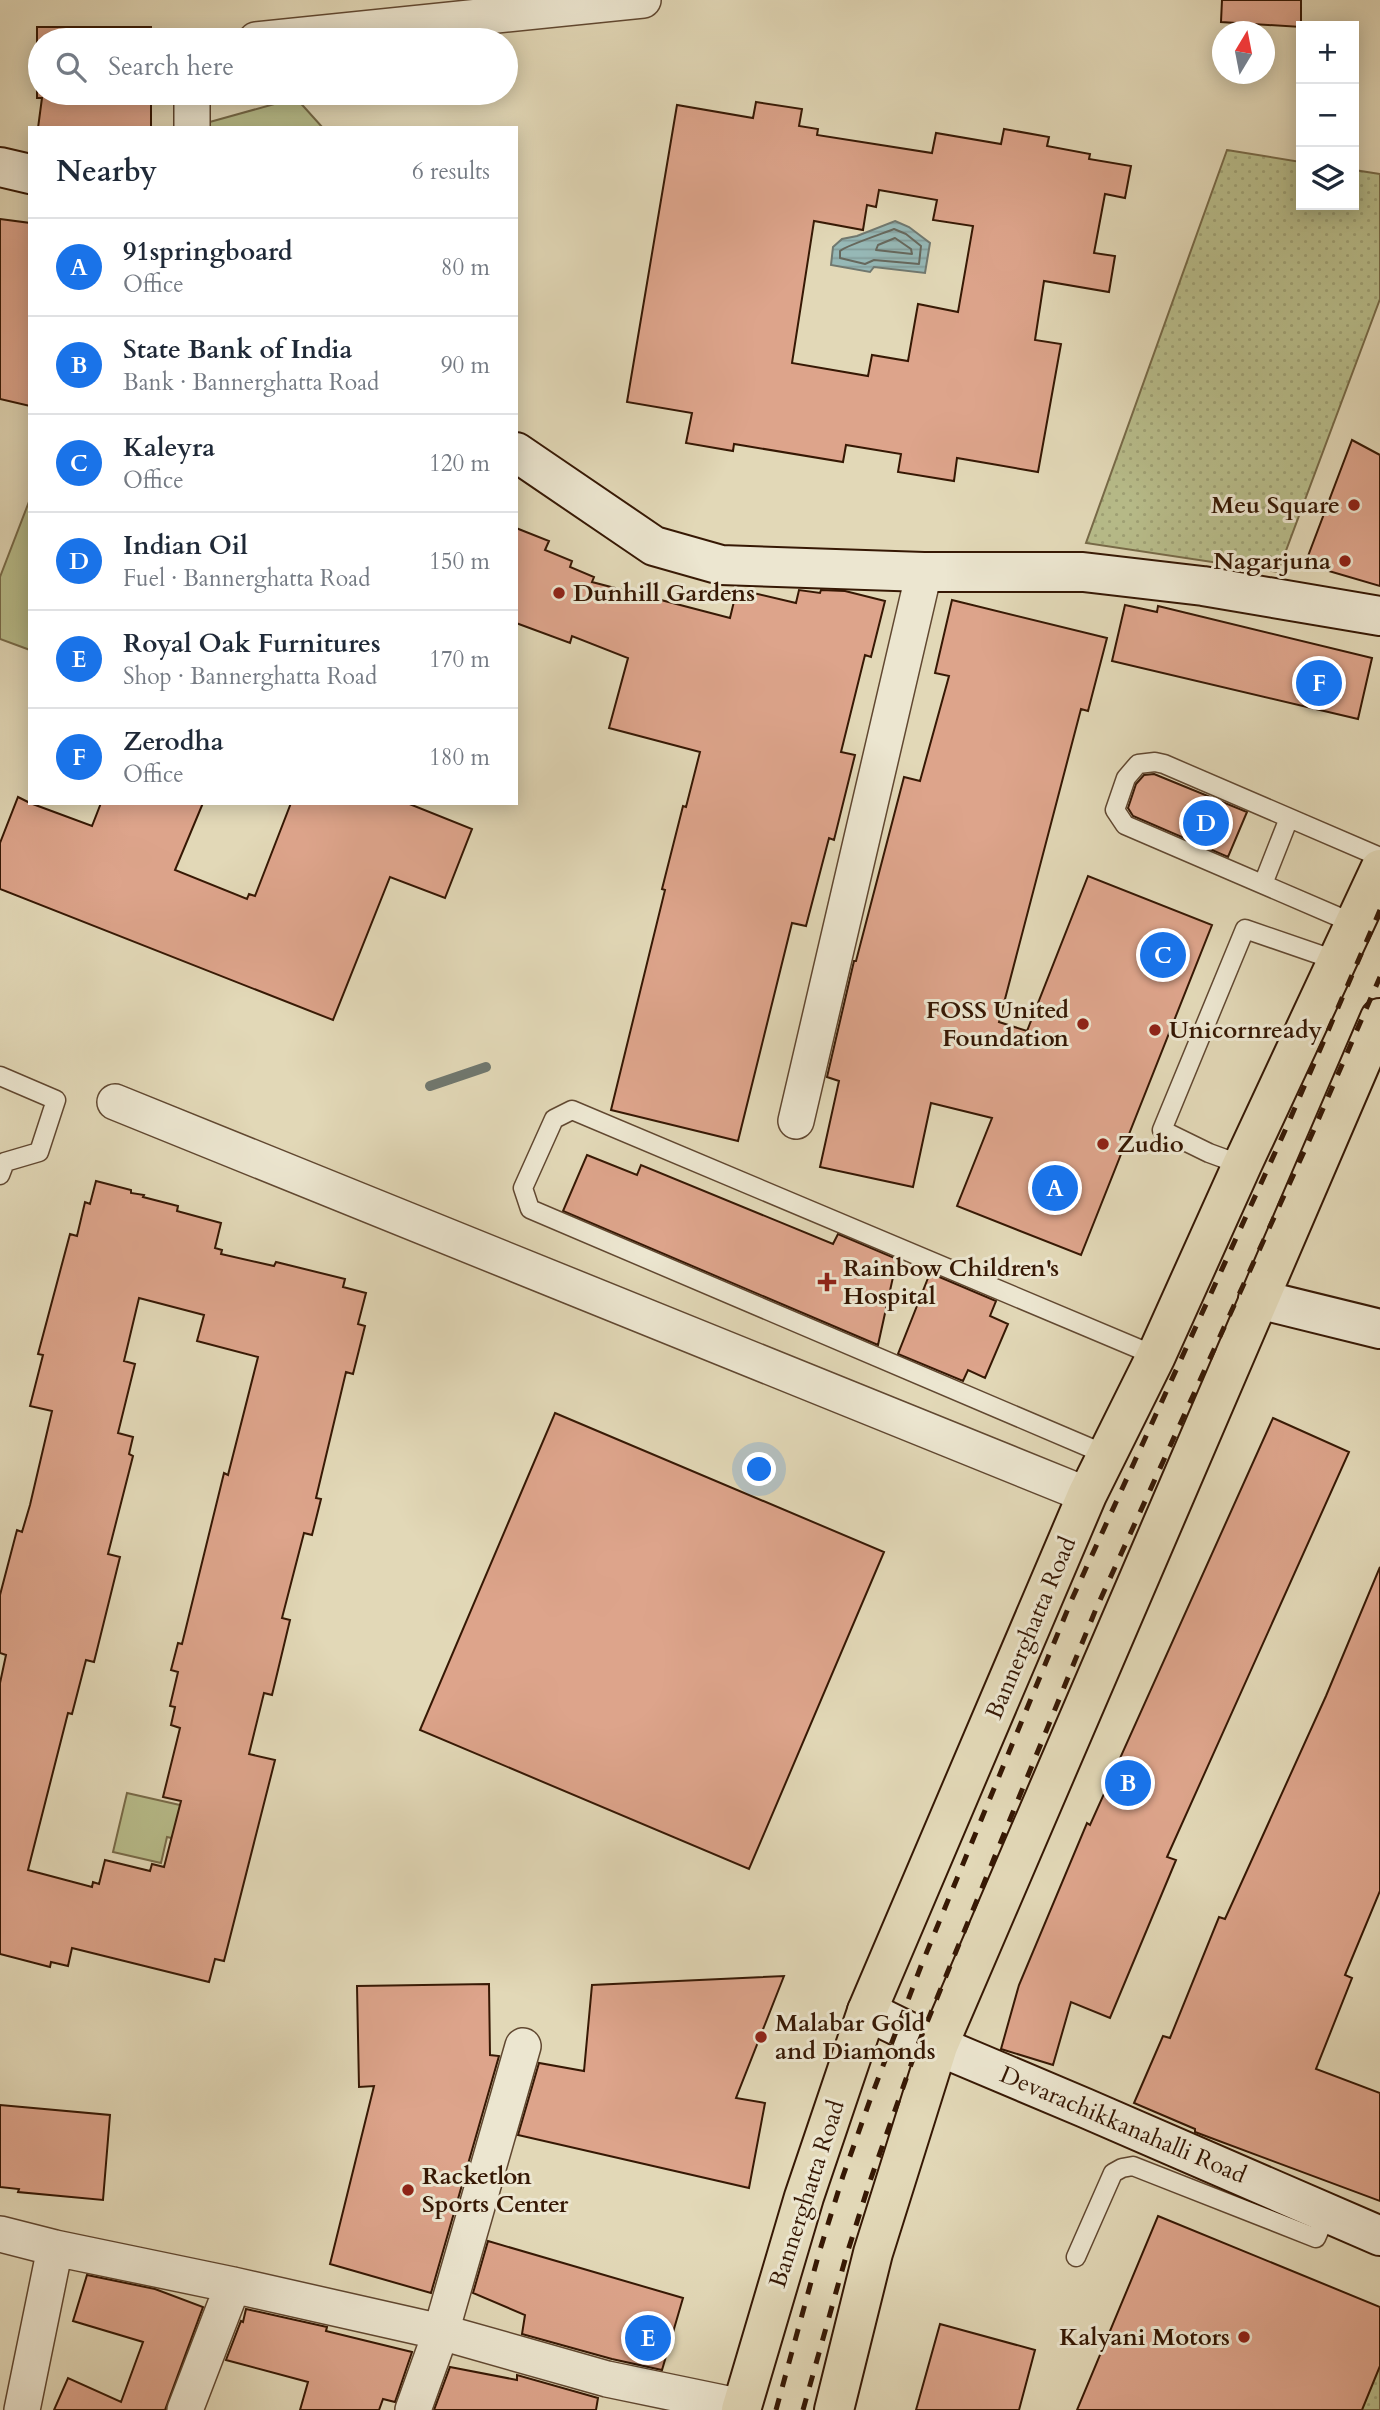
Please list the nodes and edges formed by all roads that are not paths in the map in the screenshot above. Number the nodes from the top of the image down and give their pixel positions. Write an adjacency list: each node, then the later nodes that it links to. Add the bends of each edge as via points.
1 (643, 0): 2 (street)
2 (372, 28)
3 (192, 105): 4 (street)
4 (192, 126)
5 (0, 167): 6 (street)
6 (28, 174)
7 (518, 453): 8 (street, via 654,546 721,565)
8 (924, 572): 9 (street, via 1083,572); 19 (street)
9 (1380, 615)
10 (1289, 818): 11 (lane); 13 (lane); 13 (lane, via 1155,762 1138,764 1126,778 1115,810 1125,825)
11 (1380, 856)
12 (1380, 869): 14 (main road, Bannerghatta Road)
13 (1263, 884): 14 (lane)
14 (1355, 924): 15 (main road, Bannerghatta Road)
15 (1338, 961): 20 (main road, Bannerghatta Road); 20 (lane, via 1245,929 1162,1130)
16 (1380, 1018): 22 (main road)
17 (0, 1076): 21 (lane, via 56,1100 39,1152 5,1162)
18 (115, 1102): 26 (street)
19 (796, 1121)
20 (1242, 1164): 24 (main road, Bannerghatta Road)
21 (0, 1175)
22 (1258, 1299): 23 (street); 29 (main road)
23 (1380, 1329)
24 (1156, 1356): 25 (main road, Bannerghatta Road); 25 (lane, via 572,1110 554,1119 523,1188 530,1209)
25 (1107, 1455): 26 (main road, Bannerghatta Road)
26 (1087, 1495): 27 (main road, Bannerghatta Road)
27 (867, 2011): 29 (street, Devarachikkanahalli Road); 37 (main road, Bannerghatta Road, via 804,2197)
28 (523, 2046): 36 (street)
29 (938, 2046): 30 (street, Devarachikkanahalli Road); 41 (main road, via 873,2253)
30 (1327, 2213): 32 (street, Devarachikkanahalli Road); 34 (lane, via 1316,2238 1133,2166 1113,2173)
31 (0, 2234): 33 (street)
32 (1380, 2236)
33 (55, 2248): 35 (street); 38 (street)
34 (1076, 2257)
35 (233, 2285): 36 (street); 39 (street)
36 (441, 2332): 37 (street, via 607,2379); 40 (street)
37 (741, 2408)
38 (22, 2410)
39 (185, 2410)
40 (413, 2410)
41 (834, 2410)

